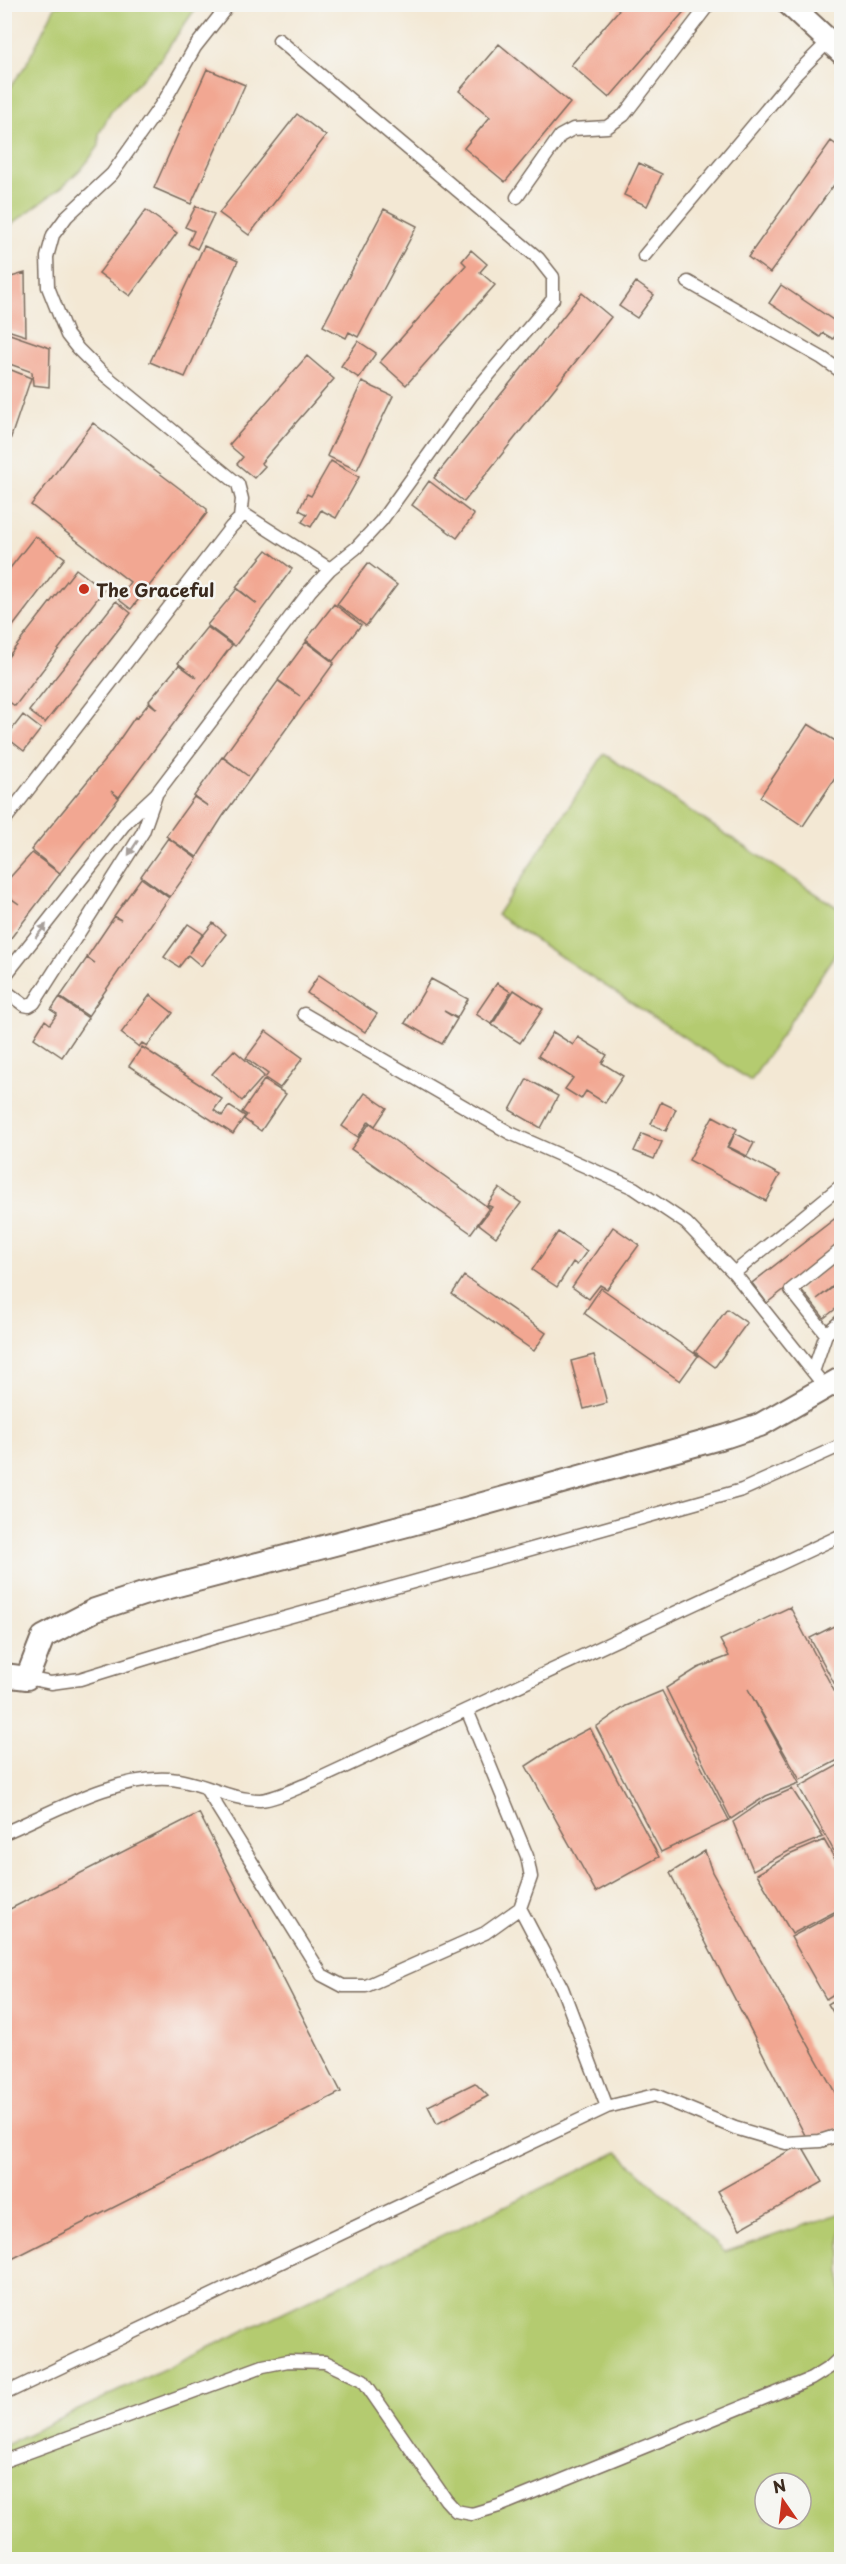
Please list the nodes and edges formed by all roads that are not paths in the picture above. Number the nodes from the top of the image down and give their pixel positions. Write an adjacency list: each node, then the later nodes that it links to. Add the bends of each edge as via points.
1 (229, 4): 10 (lane, via 195,46 166,98 112,174 53,235 46,257 48,287 67,335 100,370 238,484)
2 (710, 4): 6 (lane, via 624,115 607,127 573,129 560,136)
3 (789, 4): 5 (street)
4 (279, 40): 11 (lane, via 538,258 553,277 553,299 471,396 381,521)
5 (836, 47): 7 (lane, via 797,73)
6 (517, 197)
7 (645, 256)
8 (688, 282): 9 (lane)
9 (842, 372)
10 (241, 512): 11 (lane); 13 (lane)
11 (330, 569): 12 (lane)
12 (156, 794): 14 (lane, one-way to 12, via 127,821); 15 (lane, one-way to 15, via 143,832 34,1003 24,1005)
13 (4, 820)
14 (4, 977)
15 (4, 990)
16 (304, 1014): 19 (lane, via 510,1132 634,1188 686,1223)
17 (842, 1185): 19 (lane)
18 (842, 1249): 21 (lane, via 791,1290)
19 (734, 1273): 22 (lane)
20 (842, 1320): 21 (lane)
21 (826, 1334): 22 (lane)
22 (827, 1379): 26 (street, via 760,1425 694,1447 241,1567 95,1610 43,1637)
23 (842, 1445): 26 (lane, via 742,1490 80,1678 51,1683)
24 (842, 1535): 27 (lane)
25 (4, 1674): 26 (street)
26 (27, 1678)
27 (467, 1710): 28 (lane, via 312,1782 262,1800 236,1798); 30 (lane, via 527,1856 531,1877)
28 (205, 1787): 29 (lane, via 171,1779 112,1788); 30 (lane, via 322,1976 343,1986 366,1986 485,1932)
29 (4, 1833)
30 (520, 1908): 31 (lane, via 562,1988)
31 (607, 2107): 32 (lane, via 656,2095 735,2128 786,2143 820,2141); 34 (lane)
32 (842, 2134)
33 (842, 2356): 35 (lane, via 812,2379 472,2514 456,2511 446,2500 363,2380 325,2362 288,2361 263,2366)
34 (4, 2394)
35 (4, 2461)

